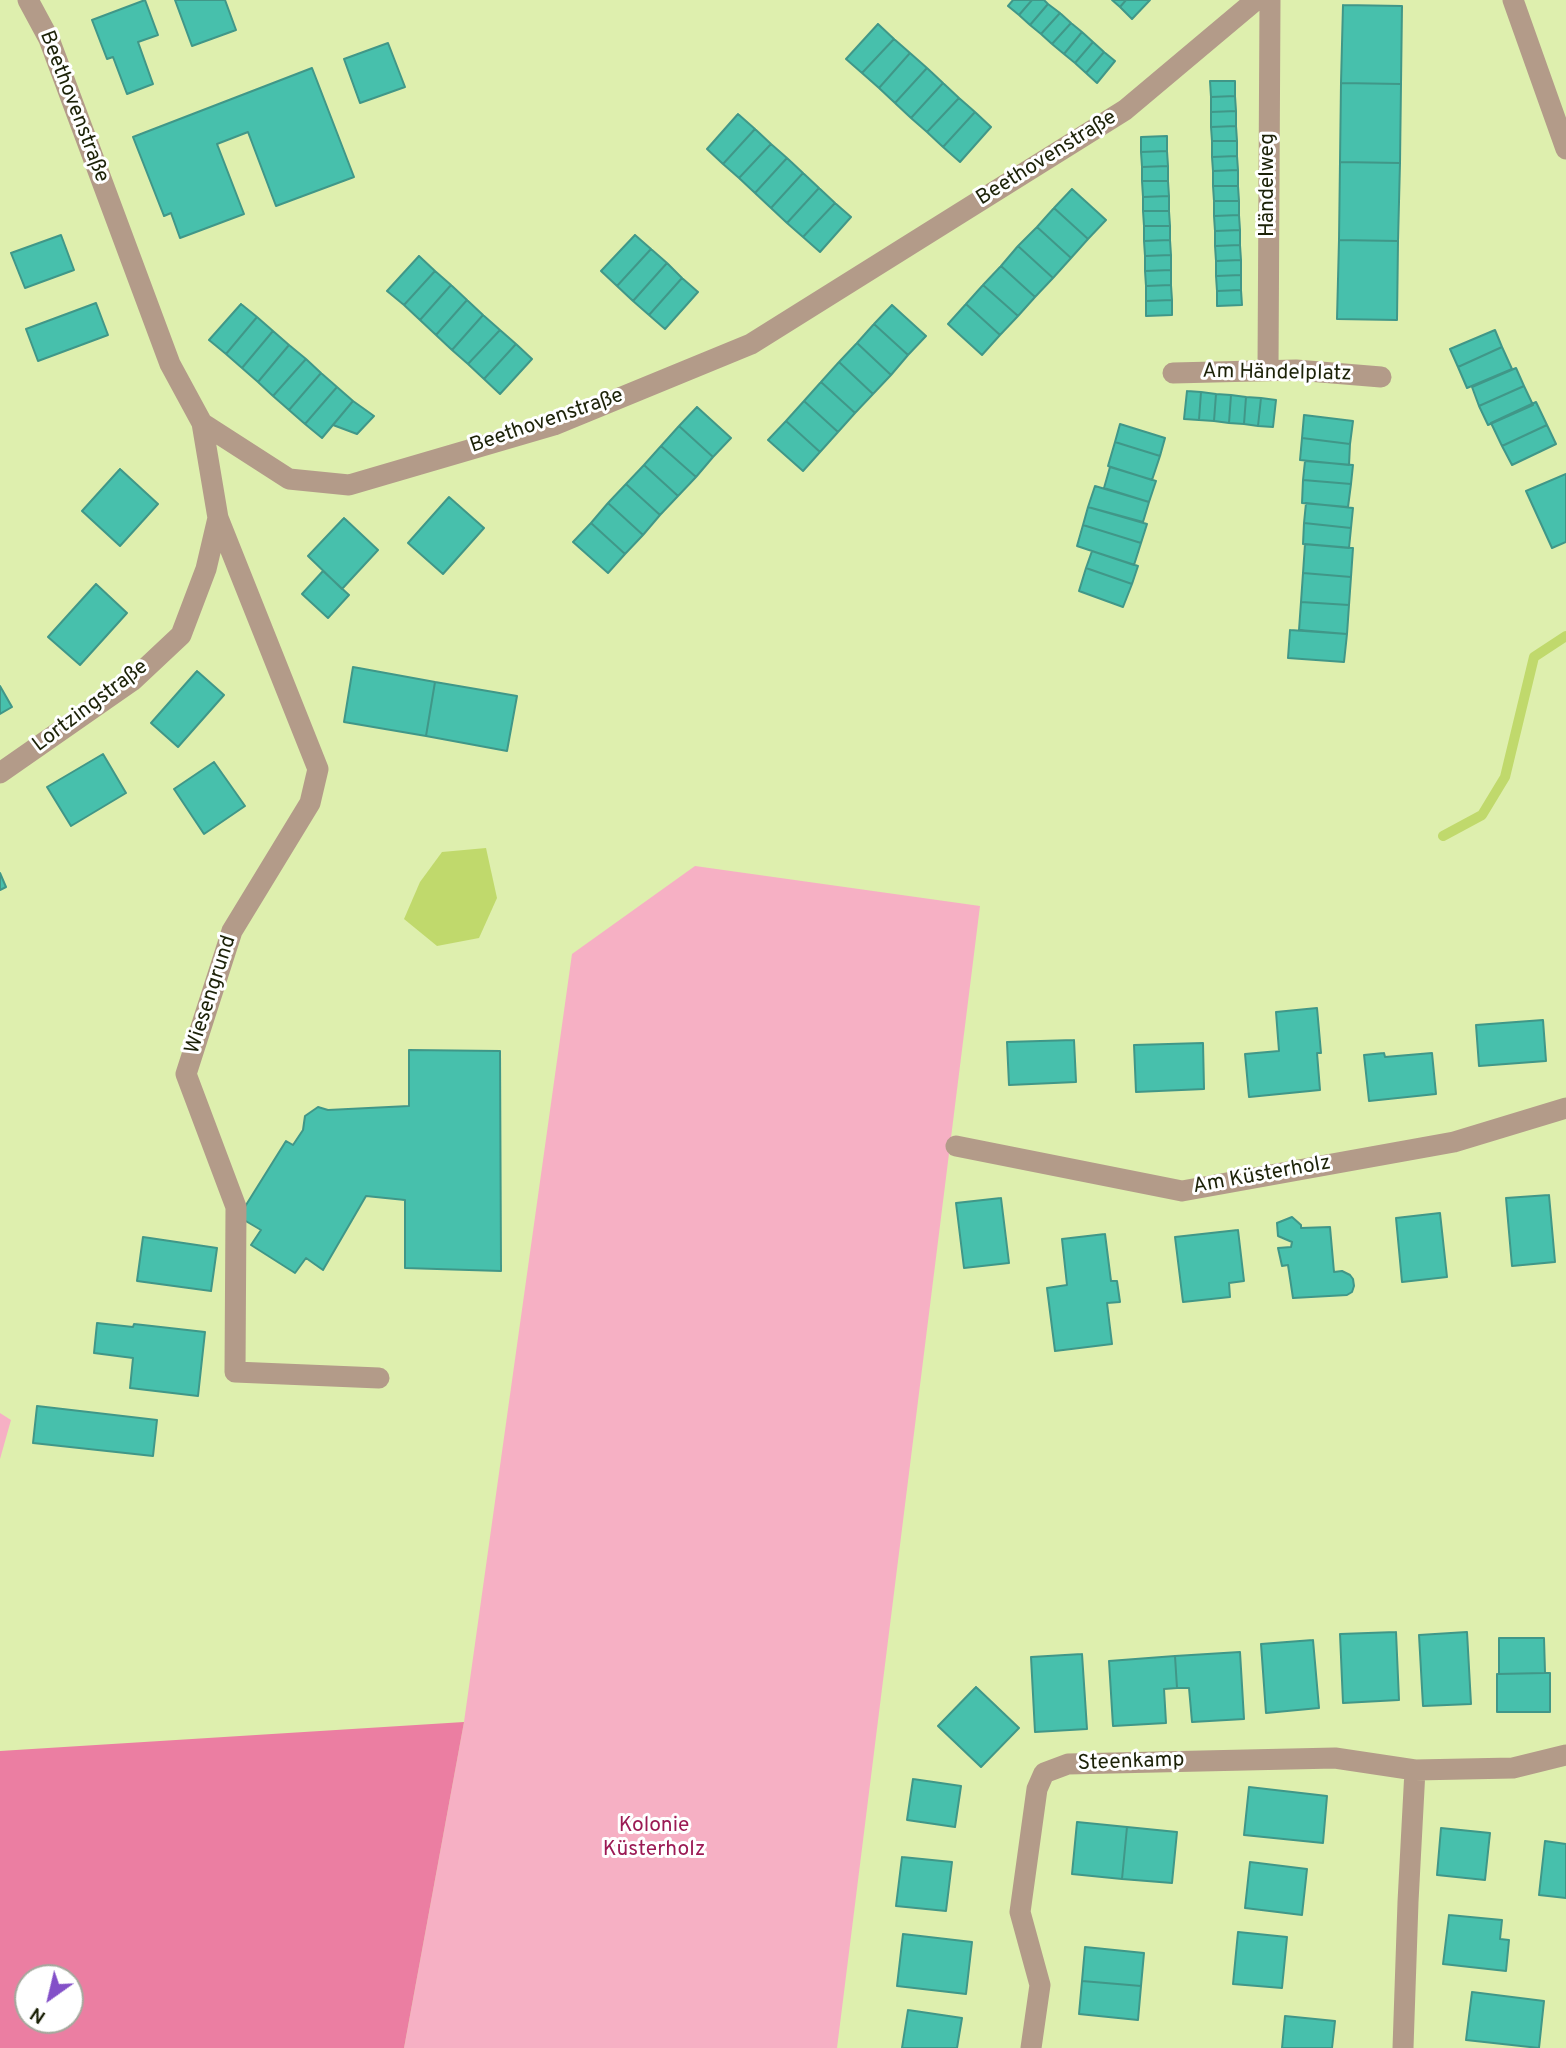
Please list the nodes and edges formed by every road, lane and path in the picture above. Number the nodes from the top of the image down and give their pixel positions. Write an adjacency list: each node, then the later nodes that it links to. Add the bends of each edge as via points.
1 (28, 0): 9 (street, Beethovenstraße, via 49,39 170,364)
2 (1256, 0): 9 (street, Beethovenstraße, via 1125,110 751,344 554,425 349,485 289,479)
3 (1270, 0): 6 (street, Händelweg)
4 (1513, 0): 5 (street)
5 (1566, 149)
6 (1269, 370): 7 (street, Am Händelplatz); 8 (street, Am Händelplatz)
7 (1173, 373)
8 (1381, 377)
9 (202, 424): 10 (street, Wiesengrund)
10 (218, 518): 11 (street, Lortzingstraße, via 206,569 181,635 132,681); 14 (street, Wiesengrund, via 318,769 310,803 232,931 186,1074 236,1206 235,1372)
11 (0, 773)
12 (1566, 1108): 13 (street, Am Küsterholz, via 1454,1142 1182,1191)
13 (956, 1146)
14 (379, 1378)
15 (1566, 1755): 16 (street, Steenkamp, via 1513,1768)
16 (1415, 1770): 17 (street, Steenkamp, via 1335,1758 1068,1764 1044,1773 1037,1789 1020,1912 1040,1985); 18 (street)
17 (1031, 2048)
18 (1403, 2048)

